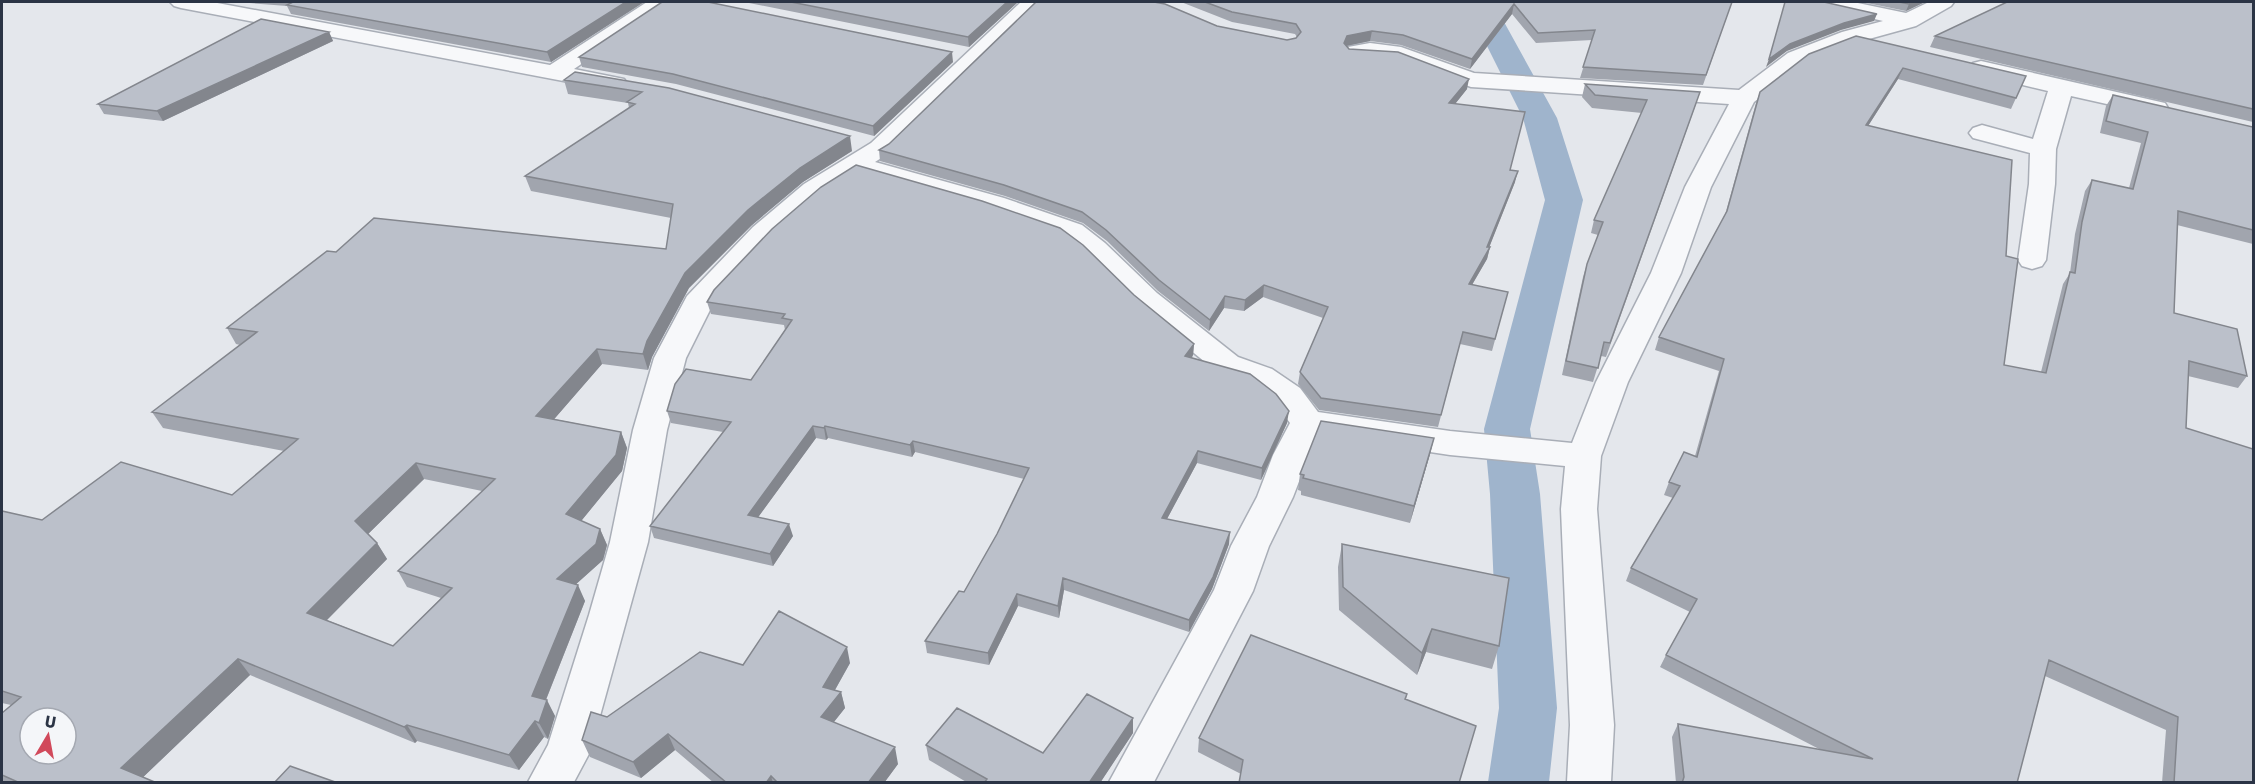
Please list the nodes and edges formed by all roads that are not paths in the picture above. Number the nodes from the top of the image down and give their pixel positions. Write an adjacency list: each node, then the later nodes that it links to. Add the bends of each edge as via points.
1 (182, 2): 9 (street)
2 (661, 2): 9 (street)
3 (1033, 2): 16 (street, via 962,54 940,93)
4 (1827, 2): 6 (street)
5 (1944, 2): 6 (street)
6 (1902, 35): 12 (street, via 1850,37 1796,58)
7 (1356, 52): 12 (street, via 1401,54 1471,80)
8 (1956, 62): 10 (street)
9 (556, 71): 11 (street)
10 (2062, 85): 13 (street); 15 (street)
11 (636, 87)
12 (1744, 98): 19 (street, via 1698,187 1666,273 1612,382)
13 (2173, 112)
14 (1982, 133): 15 (street)
15 (2043, 149): 17 (street)
16 (861, 150): 18 (street, via 1072,231 1146,299 1227,364 1261,376 1288,396); 20 (street, via 763,233 702,296 670,358 609,615 568,752)
17 (2032, 260)
18 (1307, 422): 19 (street); 21 (street, via 1233,591)
19 (1584, 456): 22 (street, via 1580,509 1592,725)
20 (550, 783)
21 (1131, 783)
22 (1589, 783)

